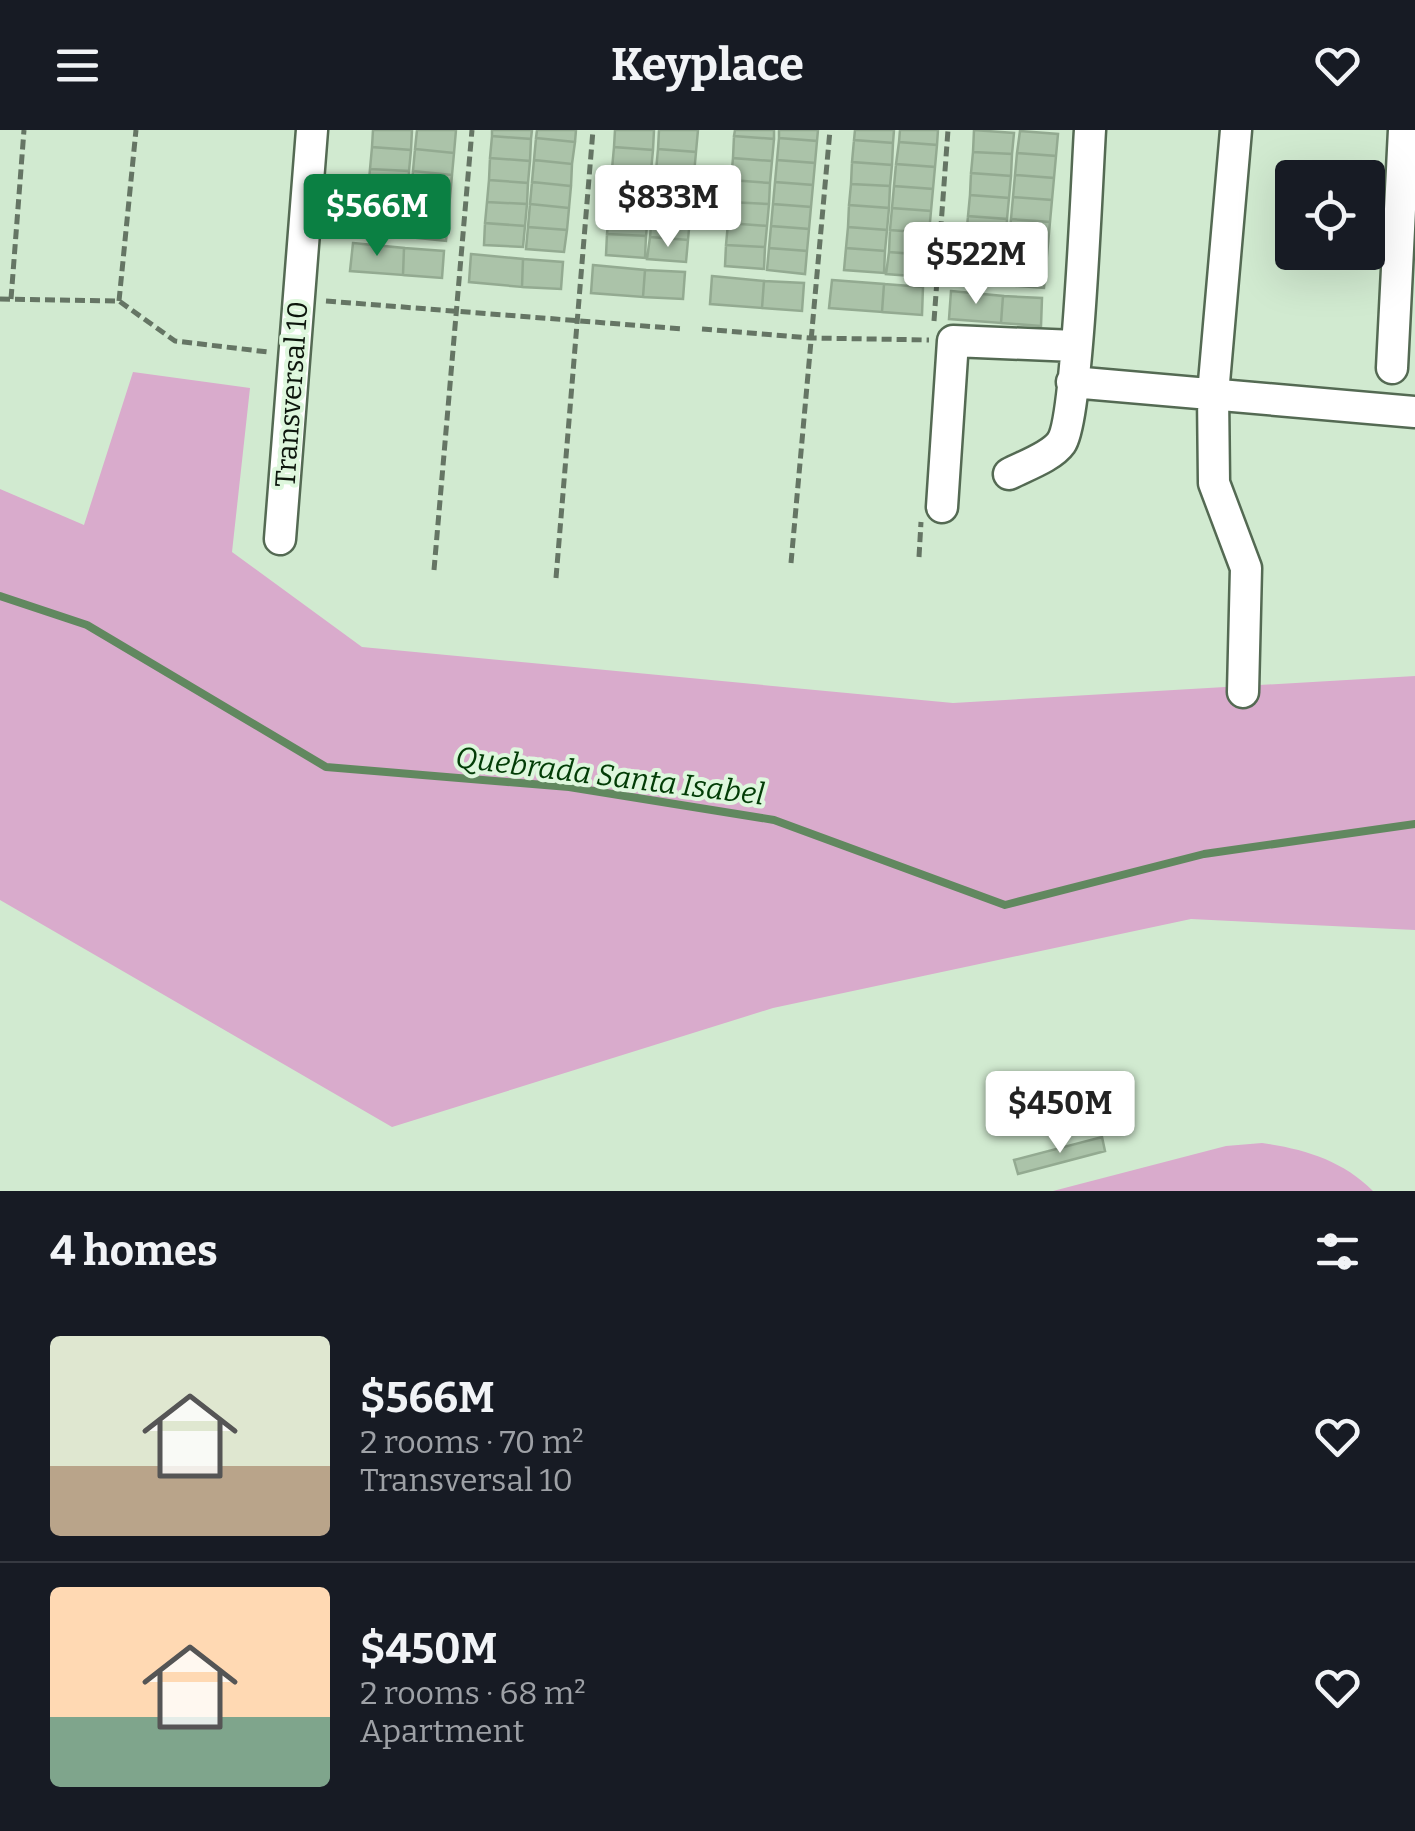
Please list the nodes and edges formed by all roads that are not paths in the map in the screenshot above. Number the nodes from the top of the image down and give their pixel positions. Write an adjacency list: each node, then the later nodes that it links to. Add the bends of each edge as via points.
1 (312, 130): 12 (street, Transversal 10)
2 (1090, 130): 5 (street)
3 (1236, 130): 8 (street)
4 (1404, 130): 6 (street)
5 (1075, 346): 7 (street); 11 (street, via 953,342)
6 (1392, 368)
7 (1072, 382): 8 (street); 10 (street, via 1064,440)
8 (1214, 394): 9 (street); 13 (street, via 1214,483 1246,568)
9 (1415, 412)
10 (1009, 474)
11 (942, 506)
12 (280, 539)
13 (1243, 692)

